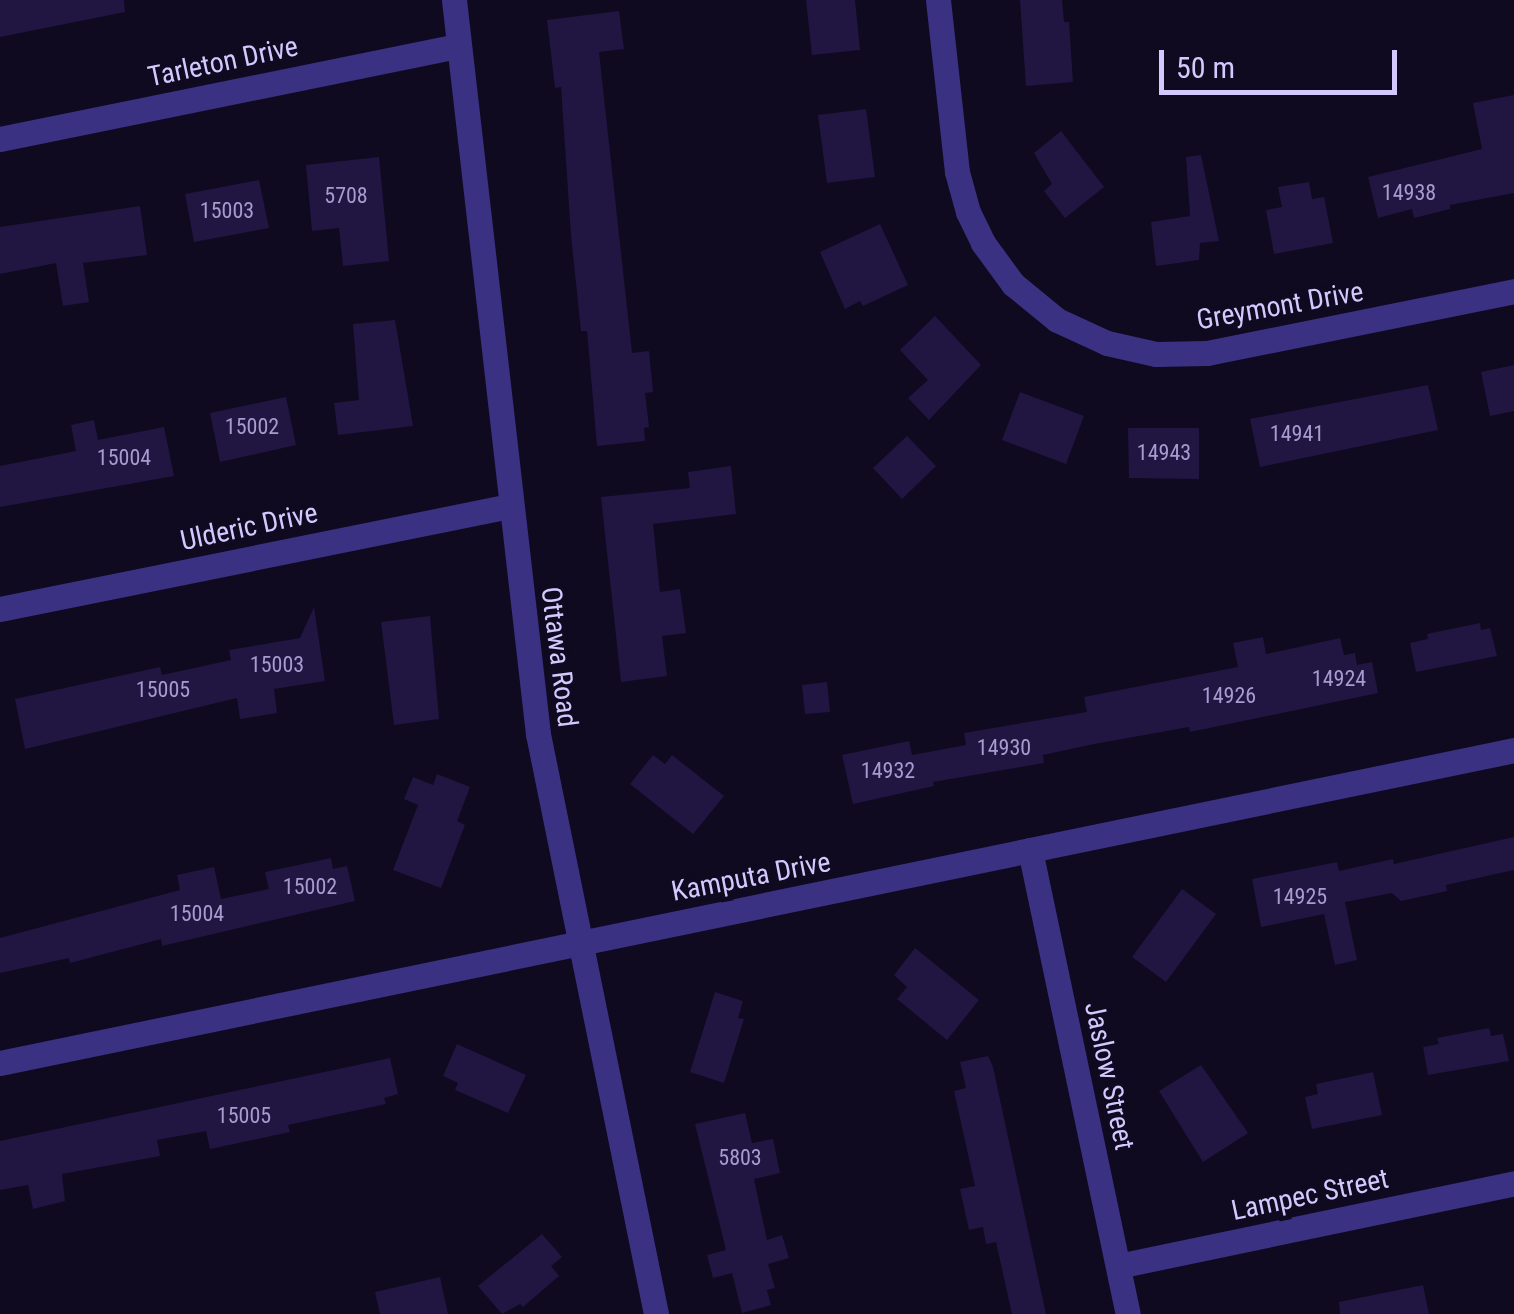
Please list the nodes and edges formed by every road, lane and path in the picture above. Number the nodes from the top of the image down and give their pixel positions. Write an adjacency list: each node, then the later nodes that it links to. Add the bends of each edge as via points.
1 (454, 0): 3 (street, Ottawa Road)
2 (938, 0): 5 (street, Greymont Drive, via 968,212 1014,284 1057,320 1107,343 1156,354 1207,353)
3 (459, 46): 4 (street, Tarleton Drive); 6 (street, Ottawa Road)
4 (0, 139)
5 (1514, 290)
6 (510, 506): 7 (street, Ulderic Drive); 10 (street, Ottawa Road, via 538,734)
7 (0, 609)
8 (1514, 750): 9 (street, Kamputa Drive)
9 (1030, 850): 10 (street, Kamputa Drive); 13 (street, Jaslow Street)
10 (579, 943): 11 (street, Kamputa Drive); 14 (street, Ottawa Road)
11 (0, 1063)
12 (1514, 1184): 13 (street, Lampec Street)
13 (1118, 1266): 15 (street, Jaslow Street)
14 (656, 1314)
15 (1128, 1314)

